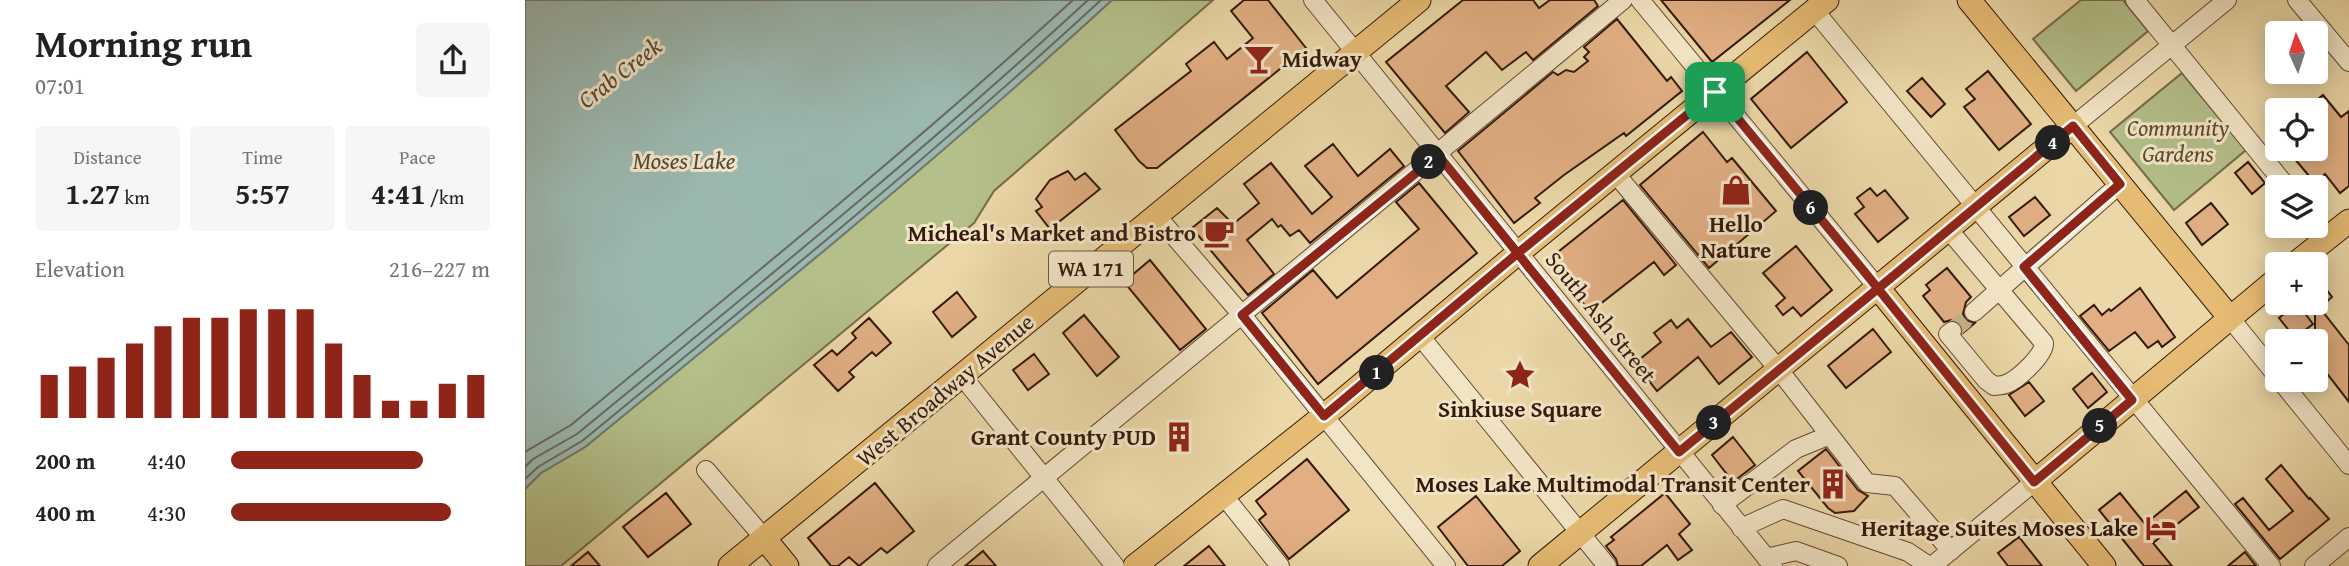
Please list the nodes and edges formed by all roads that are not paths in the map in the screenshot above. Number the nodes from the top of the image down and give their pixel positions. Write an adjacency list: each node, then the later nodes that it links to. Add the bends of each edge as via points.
1 (1313, 0): 11 (street, South Ash Street)
2 (1419, 0): 11 (main road, West Broadway Avenue / WA 171)
3 (1623, 0): 15 (street)
4 (1640, 0): 13 (street)
5 (1969, 0): 14 (main road)
6 (2135, 0): 10 (street)
7 (2227, 0): 10 (street)
8 (2297, 0): 12 (street)
9 (1820, 5): 13 (main road); 19 (street)
10 (2173, 45): 14 (street); 17 (street)
11 (1355, 52): 15 (street, South Ash Street); 20 (main road, West Broadway Avenue / WA 171)
12 (2349, 62)
13 (1715, 92): 16 (main road); 28 (street)
14 (2073, 126): 18 (main road); 19 (main road)
15 (1438, 155): 26 (street, South Ash Street); 32 (street)
16 (1615, 173): 26 (main road); 39 (street)
17 (2277, 175)
18 (2120, 184): 27 (street); 33 (main road)
19 (1975, 207): 23 (main road); 27 (street)
20 (1156, 215): 32 (street); 40 (main road, West Broadway Avenue / WA 171)
21 (2349, 221): 22 (main road)
22 (2328, 228)
23 (1948, 229): 28 (main road); 29 (street)
24 (2315, 238): 25 (main road)
25 (2304, 252)
26 (1518, 253): 36 (main road); 45 (street, South Ash Street)
27 (2024, 267): 29 (street); 34 (street)
28 (1878, 288): 39 (main road); 49 (main road)
29 (1999, 289): 31 (street); 37 (street)
30 (2265, 289): 33 (main road)
31 (1973, 312)
32 (1242, 315): 43 (street); 48 (street)
33 (2230, 318): 38 (street); 42 (main road)
34 (2069, 322): 37 (street); 42 (street)
35 (1952, 331): 37 (street, via 1948,334 1994,386 2007,384 2040,357)
36 (1420, 336): 43 (main road); 53 (street)
37 (2044, 343)
38 (2265, 362)
39 (1779, 370): 44 (street); 45 (main road)
40 (962, 376): 48 (street); 55 (main road, West Broadway Avenue / WA 171)
41 (2289, 392): 46 (street)
42 (2132, 400): 49 (main road); 70 (street)
43 (1324, 416): 50 (main road); 64 (street)
44 (1830, 435): 51 (street, via 1796,449); 56 (street, via 1867,483 1895,486)
45 (1679, 452): 51 (street, South Ash Street); 53 (main road)
46 (2349, 465)
47 (706, 470): 55 (street)
48 (1044, 478): 60 (street); 61 (street)
49 (2034, 482): 56 (street); 69 (main road)
50 (1224, 496): 62 (main road); 63 (street)
51 (1722, 505): 52 (street, South Ash Street)
52 (1741, 528): 57 (street, South Ash Street); 68 (street, via 1783,509 1908,552)
53 (1581, 533): 65 (main road); 66 (street)
54 (2349, 537): 71 (street)
55 (764, 538): 58 (main road, West Broadway Avenue / WA 171); 59 (main road)
56 (1951, 551): 68 (street)
57 (1769, 562): 67 (street, via 1796,551)
58 (730, 566)
59 (787, 566)
60 (937, 566)
61 (1115, 566)
62 (1135, 566)
63 (1280, 566)
64 (1446, 566)
65 (1540, 566)
66 (1607, 566)
67 (1838, 566)
68 (1931, 566)
69 (2104, 566)
70 (2271, 566)
71 (2314, 566)

